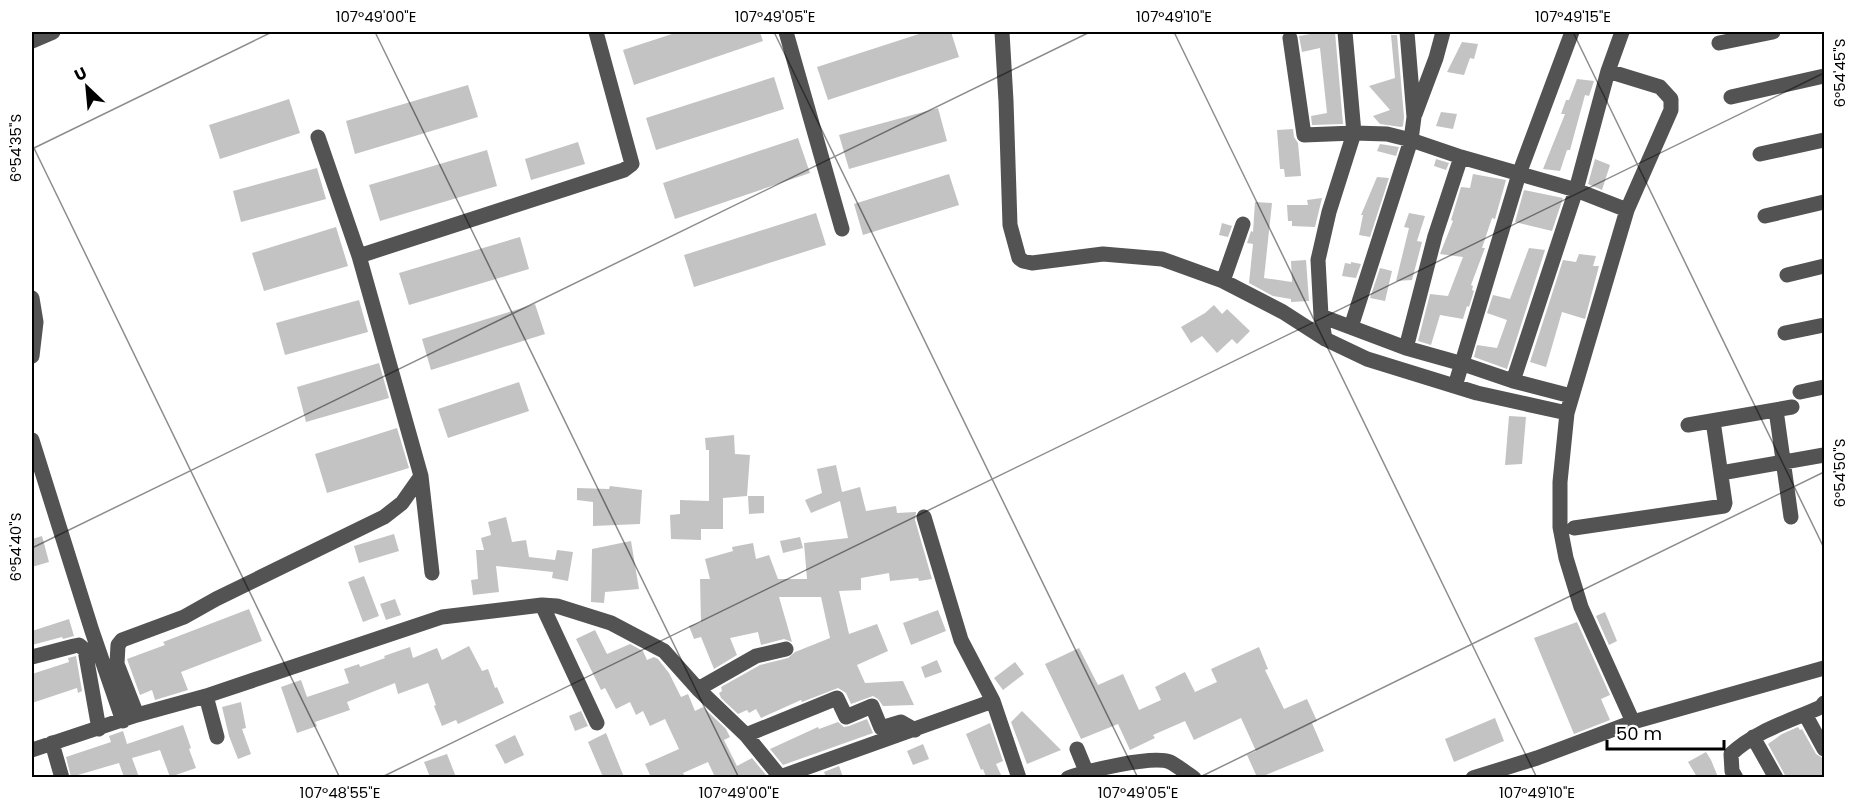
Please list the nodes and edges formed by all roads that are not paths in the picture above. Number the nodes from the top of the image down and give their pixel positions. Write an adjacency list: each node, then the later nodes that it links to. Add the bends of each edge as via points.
1 (53, 32): 12 (street)
2 (596, 32): 31 (street, via 632,164 629,167)
3 (786, 32): 30 (street)
4 (1002, 32): 34 (street, via 1010,225 1018,258 1032,263 1103,254 1161,259)
5 (1345, 32): 18 (street)
6 (1407, 32): 17 (street)
7 (1443, 32): 17 (street)
8 (1572, 32): 24 (street)
9 (1622, 32): 14 (street)
10 (1773, 32): 13 (street)
11 (1290, 38): 18 (street, via 1304,135)
12 (32, 41)
13 (1719, 43)
14 (1608, 71): 25 (street); 27 (street, via 1660,87 1671,99 1671,110)
15 (1824, 76): 16 (street)
16 (1731, 97)
17 (1413, 117): 20 (street)
18 (1354, 133): 20 (street, via 1387,134); 36 (street, via 1318,260)
19 (318, 137): 31 (street)
20 (1411, 140): 23 (street); 38 (street)
21 (1824, 140): 22 (street)
22 (1760, 154)
23 (1461, 157): 24 (street); 41 (street, via 1435,236)
24 (1519, 174): 25 (street); 43 (street)
25 (1576, 190): 27 (street); 44 (street)
26 (1824, 202): 28 (street)
27 (1627, 210): 48 (street)
28 (1765, 216)
29 (1243, 224): 34 (street)
30 (842, 229)
31 (359, 256): 58 (street)
32 (1824, 266): 33 (street)
33 (1787, 275)
34 (1222, 281): 40 (street)
35 (32, 298): 42 (street, via 36,322)
36 (1321, 316): 38 (street); 40 (street)
37 (1824, 325): 39 (street)
38 (1351, 327): 41 (street)
39 (1785, 333)
40 (1325, 339): 45 (street, via 1367,358)
41 (1406, 348): 43 (street)
42 (32, 356)
43 (1463, 363): 44 (street); 45 (street)
44 (1513, 381): 48 (street)
45 (1455, 386): 51 (street)
46 (1824, 387): 47 (street)
47 (1800, 392)
48 (1571, 396): 51 (street)
49 (1792, 407): 50 (street)
50 (1776, 410): 52 (street); 56 (street)
51 (1567, 412): 73 (street, via 1560,493 1560,527 1566,558 1581,607)
52 (1713, 421): 53 (street); 57 (street)
53 (1688, 425)
54 (32, 440): 72 (street, via 92,631)
55 (1824, 455): 56 (street)
56 (1783, 464): 57 (street); 60 (street)
57 (1721, 474): 61 (street, via 1725,503 1721,508)
58 (421, 476): 62 (street); 72 (street, via 402,503 384,517 184,616 122,640 117,664)
59 (924, 517): 69 (street, via 962,640)
60 (1791, 517)
61 (1574, 528)
62 (432, 573)
63 (542, 605): 67 (street, via 610,623 664,651); 68 (street, via 442,617); 74 (street)
64 (786, 649): 67 (street, via 756,656)
65 (32, 657): 75 (street, via 79,645 85,650)
66 (1824, 668): 73 (street)
67 (698, 689): 77 (street)
68 (206, 696): 72 (street); 78 (street)
69 (993, 701): 76 (street); 87 (street)
70 (1823, 708): 71 (street)
71 (1805, 714): 79 (street); 82 (street)
72 (130, 718): 75 (street)
73 (1633, 722): 90 (street)
74 (597, 723)
75 (99, 729): 80 (street)
76 (915, 730): 77 (street, via 901,722 881,728 872,706 846,717 837,698); 86 (street)
77 (746, 735): 86 (street)
78 (217, 737)
79 (1753, 737): 91 (street, via 1731,754); 92 (street)
80 (52, 743): 83 (street); 85 (street)
81 (1077, 749): 84 (street)
82 (1824, 749)
83 (32, 750)
84 (1086, 771): 88 (street); 89 (street, via 1156,760 1170,762)
85 (62, 777)
86 (780, 777)
87 (1019, 777)
88 (1068, 777)
89 (1194, 777)
90 (1473, 777)
91 (1736, 777)
92 (1776, 777)

